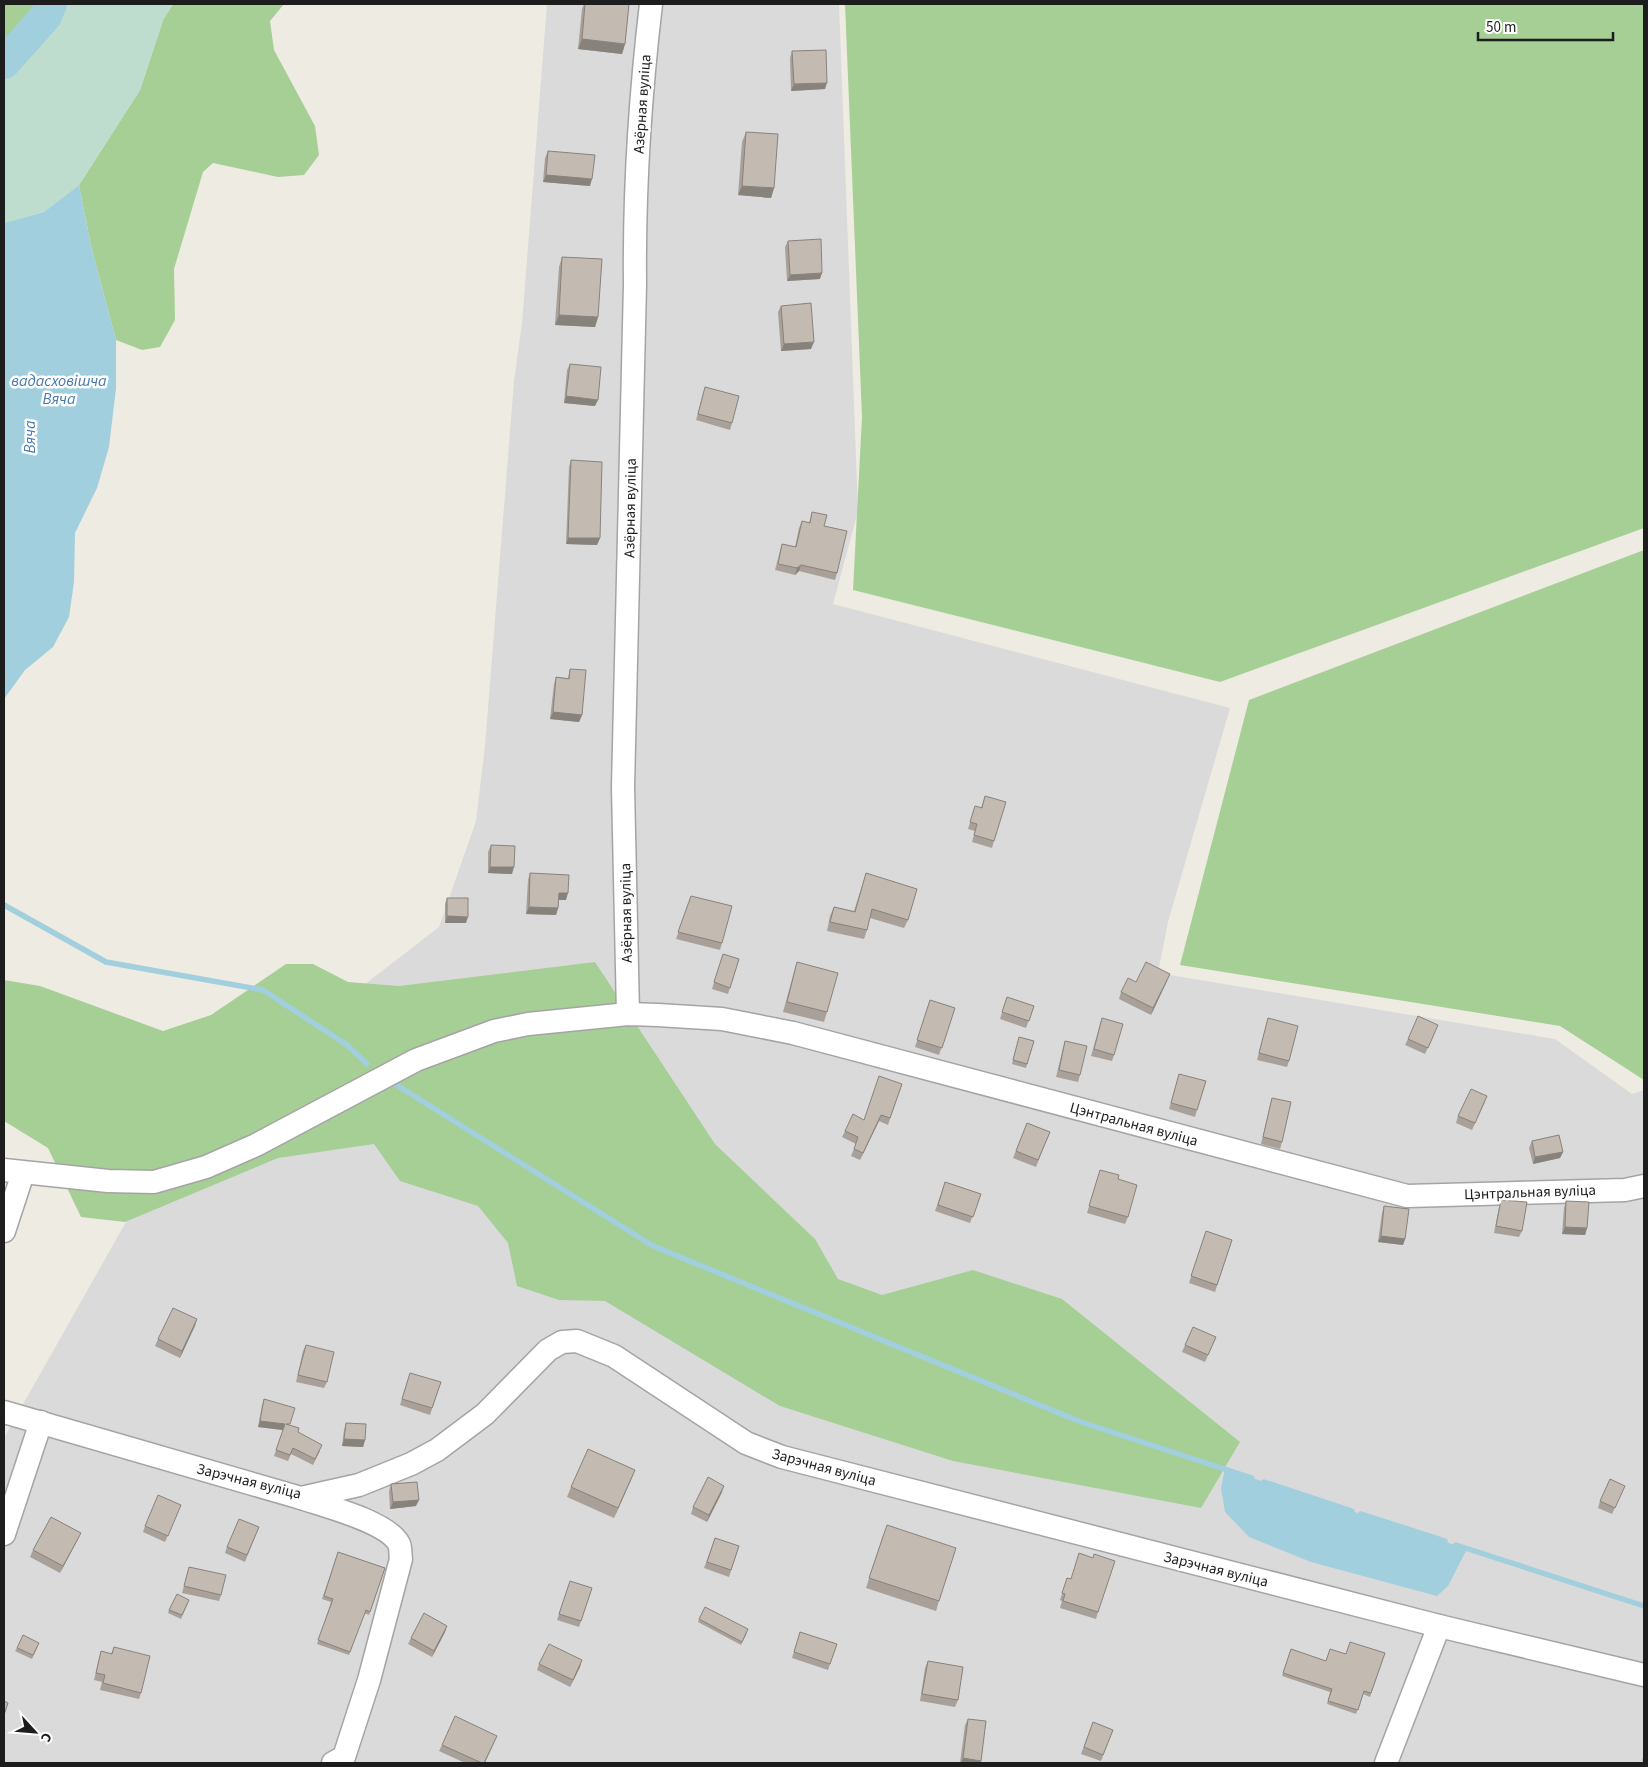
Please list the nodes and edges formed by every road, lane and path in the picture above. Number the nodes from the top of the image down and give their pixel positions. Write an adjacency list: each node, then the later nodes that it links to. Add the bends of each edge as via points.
1 (651, 4): 2 (street, Азёрная вуліца, via 643,70 635,208 623,787)
2 (628, 1014): 3 (street, Цэнтральная вуліца, via 528,1024 486,1034 416,1060 256,1145 206,1167 154,1182 108,1181); 4 (street, Цэнтральная вуліца, via 722,1019 793,1033 1407,1196 1625,1190)
3 (13, 1171): 5 (street)
4 (1644, 1186)
5 (4, 1231)
6 (4, 1412): 7 (street, Зарэчная вуліца)
7 (41, 1422): 8 (street, Зарэчная вуліца); 9 (street)
8 (302, 1498): 10 (street, Зарэчная вуліца, via 360,1484 437,1450 485,1414 548,1350 562,1342 577,1341 614,1356 746,1443 782,1458); 12 (street, via 375,1525 390,1533 400,1545 401,1559 369,1680 344,1757)
9 (4, 1534)
10 (1439, 1626): 11 (street, Зарэчная вуліца); 13 (street)
11 (1644, 1675)
12 (333, 1763)
13 (1386, 1763)

